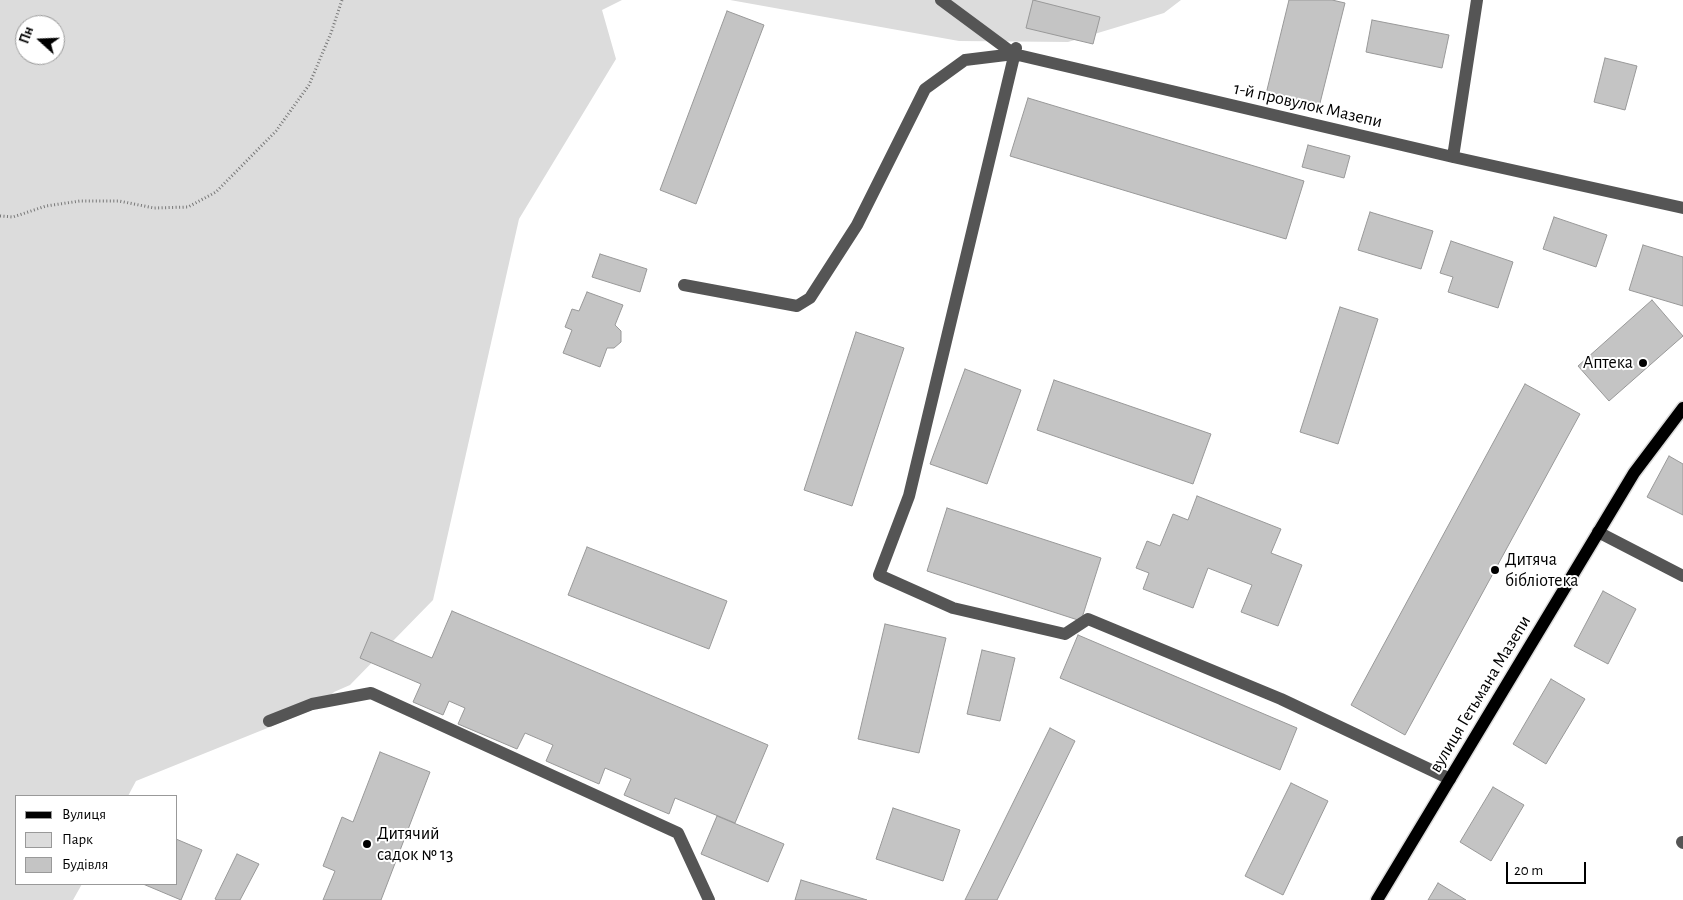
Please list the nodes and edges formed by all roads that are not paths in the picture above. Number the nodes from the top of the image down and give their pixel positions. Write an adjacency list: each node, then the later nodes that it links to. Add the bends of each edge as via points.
1 (941, 0): 3 (street, 1-й провулок Мазепи)
2 (1477, 0): 4 (street)
3 (1015, 51): 4 (street, 1-й провулок Мазепи); 6 (street, via 965,60 925,89 857,225 810,298 797,306); 11 (street, via 909,496 879,575 953,608 1065,634 1088,620 1281,698)
4 (1453, 158): 5 (street, 1-й провулок Мазепи)
5 (1683, 208)
6 (684, 285)
7 (1683, 408): 8 (main road, вулиця Гетьмана Мазепи, via 1634,473)
8 (1598, 532): 9 (street); 11 (main road, вулиця Гетьмана Мазепи)
9 (1683, 576)
10 (269, 720): 12 (street, via 312,704 371,693 678,833)
11 (1450, 779): 13 (main road, вулиця Гетьмана Мазепи)
12 (709, 900)
13 (1377, 900)

